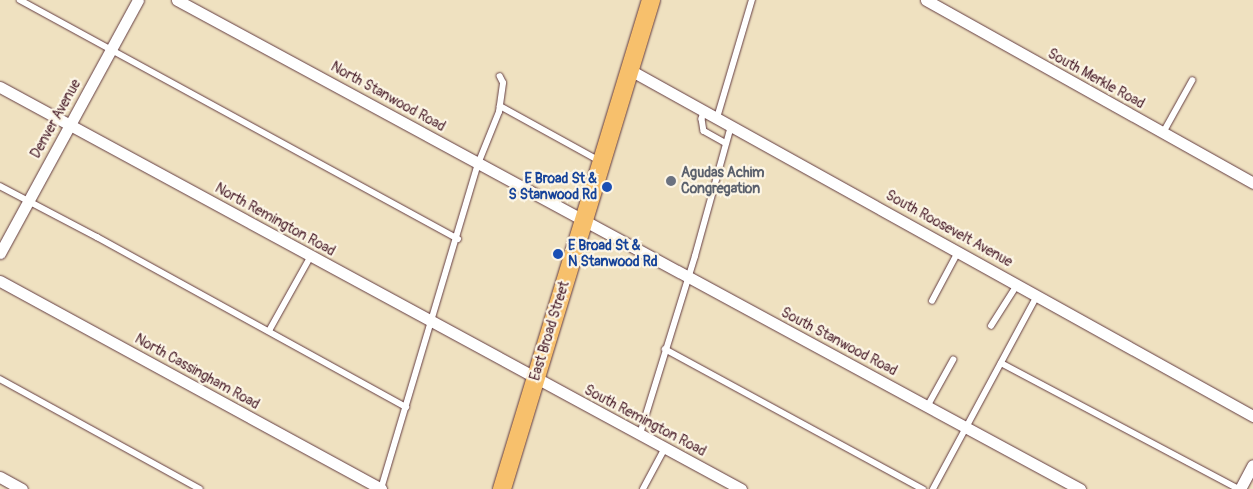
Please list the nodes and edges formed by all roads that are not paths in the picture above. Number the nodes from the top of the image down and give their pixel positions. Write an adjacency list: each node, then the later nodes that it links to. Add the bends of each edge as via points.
1 (20, 0): 7 (lane)
2 (138, 0): 7 (street, Denver Avenue)
3 (177, 0): 20 (street, North Stanwood Road)
4 (651, 0): 8 (main road, East Broad Street)
5 (752, 0): 14 (lane)
6 (926, 0): 17 (street, South Merkle Road)
7 (111, 49): 15 (street, Denver Avenue); 25 (lane)
8 (630, 70): 13 (street, South Roosevelt Avenue); 19 (main road, East Broad Street)
9 (500, 77): 12 (lane, via 503,83)
10 (1192, 81): 17 (lane)
11 (0, 87): 15 (street, North Remington Road)
12 (500, 106): 19 (lane); 20 (lane)
13 (704, 111): 14 (street, South Roosevelt Avenue); 18 (lane, via 704,132)
14 (717, 118): 16 (street, South Roosevelt Avenue)
15 (70, 125): 23 (street, Denver Avenue); 28 (street, North Remington Road)
16 (731, 126): 18 (lane); 26 (street, South Roosevelt Avenue)
17 (1163, 133): 21 (street, South Merkle Road)
18 (726, 143): 29 (lane)
19 (602, 162): 24 (main road, East Broad Street)
20 (478, 164): 24 (street, North Stanwood Road); 25 (lane)
21 (1253, 183)
22 (0, 186): 23 (lane)
23 (28, 202): 27 (street, Denver Avenue); 36 (lane)
24 (583, 222): 29 (street, South Stanwood Road); 40 (main road, East Broad Street)
25 (458, 239): 34 (lane)
26 (958, 252): 31 (street, South Roosevelt Avenue); 33 (lane)
27 (0, 253)
28 (310, 256): 34 (street, North Remington Road); 36 (lane)
29 (688, 278): 37 (lane); 43 (street, South Stanwood Road)
30 (0, 281): 52 (street, North Cassingham Road)
31 (1017, 285): 32 (street, South Roosevelt Avenue); 35 (lane)
32 (1038, 296): 39 (lane); 44 (street, South Roosevelt Avenue)
33 (932, 301)
34 (432, 322): 40 (street, North Remington Road); 42 (lane)
35 (991, 326)
36 (269, 331): 42 (lane)
37 (665, 349): 46 (lane); 56 (lane)
38 (953, 360): 43 (lane)
39 (1001, 363): 45 (lane); 59 (lane)
40 (536, 378): 46 (street, South Remington Road); 53 (main road, East Broad Street)
41 (0, 379): 51 (lane)
42 (406, 406): 52 (lane)
43 (927, 407): 45 (street, South Stanwood Road)
44 (1253, 416)
45 (966, 428): 57 (lane); 58 (street, South Stanwood Road)
46 (640, 434): 47 (street, South Remington Road)
47 (665, 448): 54 (lane); 55 (street, South Remington Road)
48 (1253, 465): 59 (street)
49 (0, 477): 50 (street)
50 (22, 489)
51 (200, 489)
52 (381, 489)
53 (502, 489)
54 (643, 489)
55 (741, 489)
56 (922, 489)
57 (933, 489)
58 (1080, 489)
59 (1239, 489)

